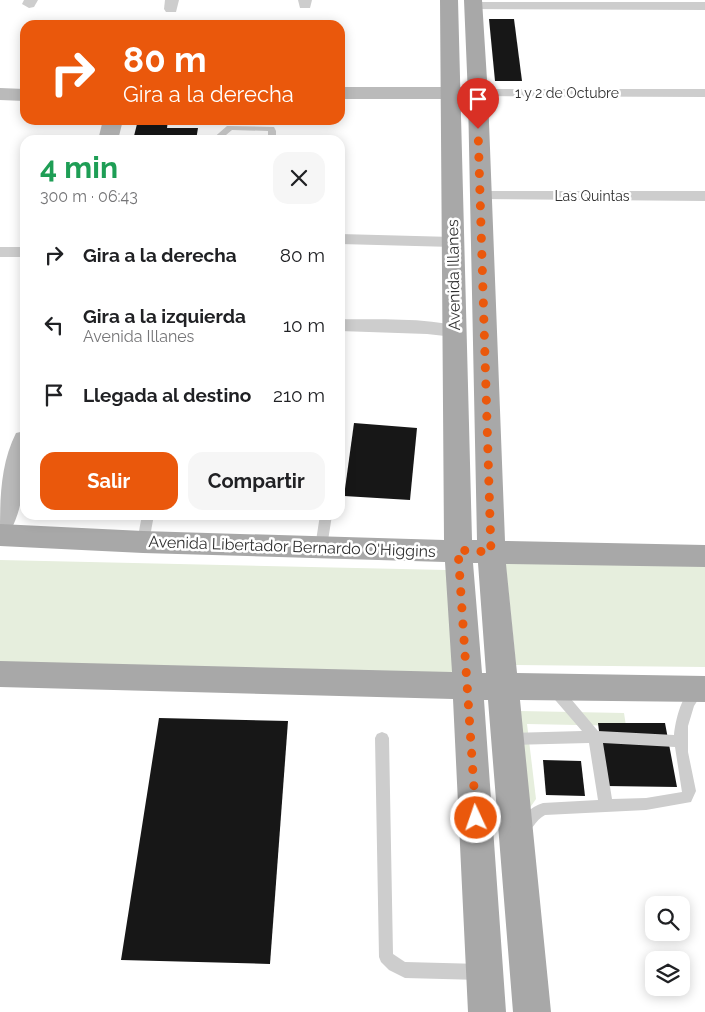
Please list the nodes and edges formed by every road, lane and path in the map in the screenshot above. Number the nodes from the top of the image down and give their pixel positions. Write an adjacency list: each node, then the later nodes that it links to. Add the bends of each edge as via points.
1 (449, 0): 5 (main road, Avenida Illanes)
2 (473, 3): 3 (street); 8 (main road, Avenida Illanes)
3 (705, 6)
4 (345, 93): 5 (street, 1 y 2 de Octubre)
5 (452, 93): 8 (street, 1 y 2 de Octubre); 15 (main road, Avenida Illanes)
6 (705, 93): 8 (street, 1 y 2 de Octubre)
7 (0, 94): 9 (street)
8 (478, 94): 12 (main road, Avenida Illanes)
9 (20, 95)
10 (221, 135): 11 (lane, via 234,128 270,129)
11 (272, 135)
12 (479, 196): 13 (street, Las Quintas); 27 (main road, Avenida Illanes)
13 (705, 196)
14 (345, 239): 15 (street)
15 (453, 242): 19 (main road, Avenida Illanes)
16 (0, 252): 17 (street)
17 (20, 252)
18 (345, 325): 19 (street)
19 (454, 331): 26 (main road, Avenida Illanes)
20 (20, 457): 22 (street)
21 (325, 520): 25 (lane)
22 (0, 524)
23 (146, 528): 24 (main road, Avenida Libertador Bernardo O'Higgins); 25 (main road, Avenida Libertador Bernardo O'Higgins)
24 (0, 535)
25 (321, 547): 26 (main road, Avenida Libertador Bernardo O'Higgins)
26 (458, 550): 27 (main road, Avenida Libertador Bernardo O'Higgins); 30 (main road, Avenida Illanes)
27 (491, 552): 28 (main road, Avenida Libertador Bernardo O'Higgins); 31 (main road, Avenida Illanes)
28 (705, 556)
29 (0, 674): 30 (main road)
30 (468, 686): 31 (main road); 40 (main road, Avenida Illanes)
31 (504, 686): 32 (main road); 36 (main road, Avenida Illanes)
32 (553, 686): 33 (main road); 34 (lane)
33 (703, 689): 37 (lane, via 689,700 683,714)
34 (595, 737): 36 (lane); 37 (lane); 38 (lane)
35 (382, 738): 40 (lane, via 386,957 405,970)
36 (508, 739): 39 (main road, Avenida Illanes)
37 (680, 740): 38 (lane, via 690,791 686,798)
38 (606, 806): 39 (lane, via 543,810 534,814)
39 (517, 834): 42 (main road, Avenida Illanes)
40 (484, 972): 41 (main road, Avenida Illanes)
41 (487, 1012)
42 (532, 1012)

